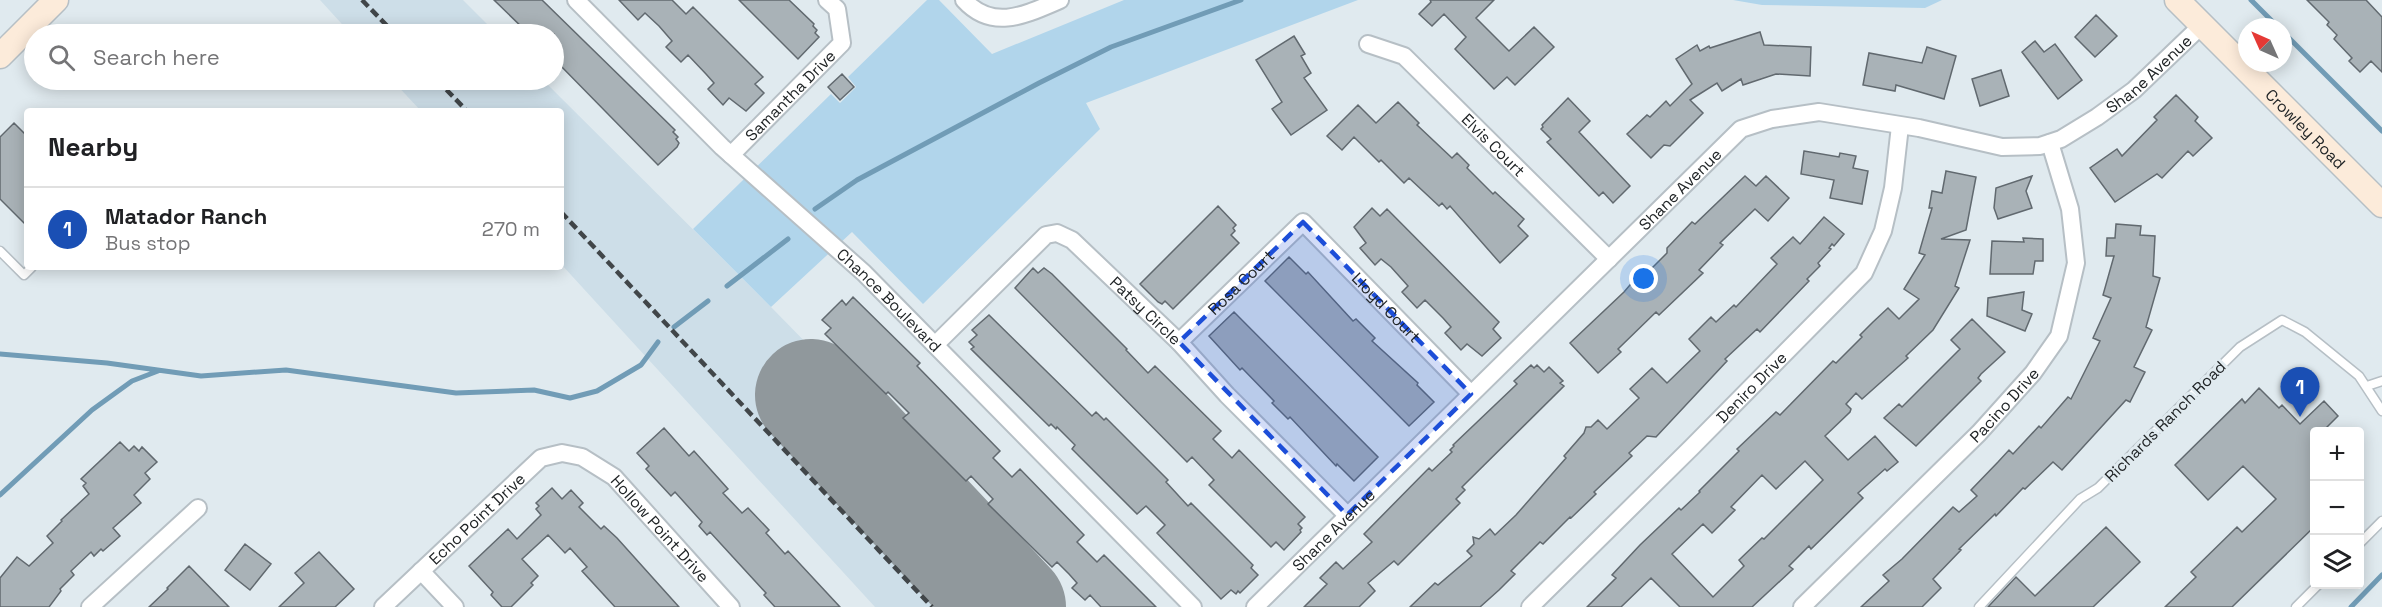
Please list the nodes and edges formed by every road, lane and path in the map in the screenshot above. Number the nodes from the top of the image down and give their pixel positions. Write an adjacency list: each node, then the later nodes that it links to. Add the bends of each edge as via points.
1 (56, 0): 7 (main road)
2 (576, 0): 14 (street, Chance Boulevard)
3 (827, 0): 14 (street, Samantha Drive, via 837,9 842,43)
4 (964, 0): 5 (street, via 971,8 994,18 1022,17)
5 (1060, 0)
6 (2177, 0): 8 (main road, Crowley Road)
7 (32, 24)
8 (2202, 25): 13 (street, Shane Avenue, via 2134,90 2097,117); 15 (main road, Crowley Road)
9 (24, 32): 11 (main road)
10 (1368, 45): 18 (street, Elvis Court, via 1404,56)
11 (0, 56)
12 (1900, 126): 13 (street, Shane Avenue, via 2002,147); 18 (street, Shane Avenue, via 1819,112 1772,119 1740,129); 39 (street, Deniro Drive, via 1893,189 1883,231 1864,273)
13 (2050, 143): 40 (street, Pacino Drive, via 2070,209 2076,262 2059,336 2033,373 1979,433)
14 (731, 155): 21 (street, Chance Boulevard, via 864,273)
15 (2382, 205)
16 (1302, 222): 20 (street, Rosa Court); 24 (street, Lloyd Court)
17 (0, 251): 19 (lane, via 24,275)
18 (1609, 259): 24 (street, Shane Avenue)
19 (29, 270)
20 (1179, 342): 21 (street, Patsy Circle, via 1072,240 1057,233 1046,236); 28 (street, Patsy Circle)
21 (935, 345): 37 (street, Chance Boulevard)
22 (2382, 381): 23 (lane)
23 (2367, 386): 25 (lane); 41 (lane, Richards Ranch Road, via 2305,332 2290,324 2282,320 2262,331 2240,347 2098,488 2080,498)
24 (1471, 394): 28 (street, Shane Avenue)
25 (2382, 411)
26 (582, 457): 31 (street, Echo Point Drive, via 562,453 541,458); 36 (street, Hollow Point Drive, via 614,477)
27 (198, 508): 33 (street)
28 (1347, 515): 38 (street, Shane Avenue)
29 (2382, 521): 30 (lane)
30 (2364, 539)
31 (421, 571): 34 (street, Echo Point Drive); 35 (street)
32 (2315, 589): 42 (lane)
33 (90, 607)
34 (383, 607)
35 (455, 607)
36 (731, 607)
37 (1193, 607)
38 (1255, 607)
39 (1530, 607)
40 (1802, 607)
41 (1979, 607)
42 (2296, 607)

